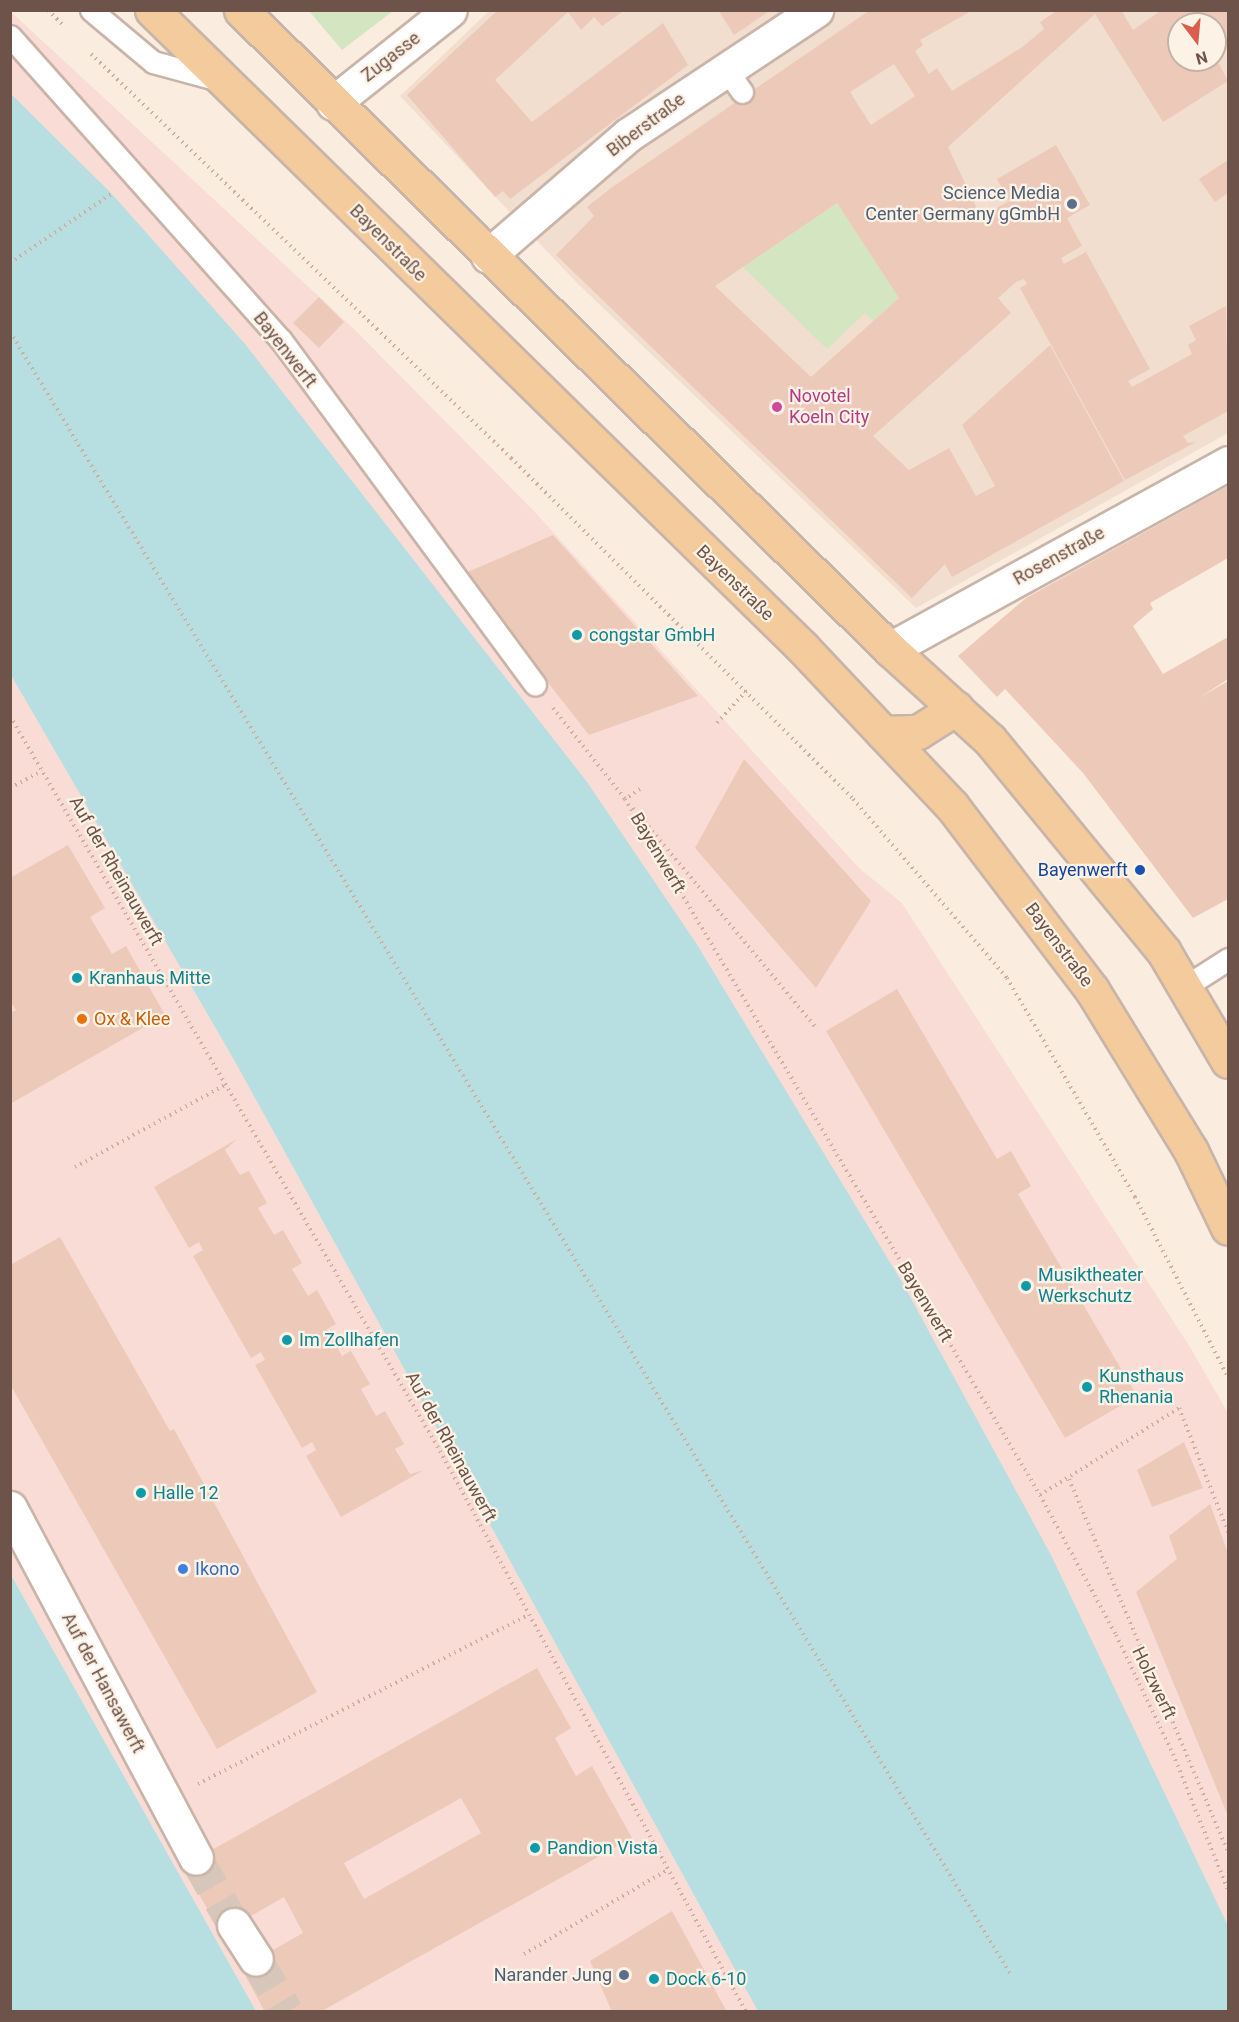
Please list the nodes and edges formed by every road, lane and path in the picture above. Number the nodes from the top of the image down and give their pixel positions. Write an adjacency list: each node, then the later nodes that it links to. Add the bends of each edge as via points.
1 (48, 10): 7 (path)
2 (91, 10): 10 (lane, via 153,62)
3 (152, 10): 10 (main road, Bayenstraße)
4 (241, 10): 11 (main road)
5 (450, 10): 11 (street, Zugasse)
6 (816, 10): 13 (street, Biberstraße, via 734,81 628,135)
7 (72, 34)
8 (10, 36): 18 (lane, Bayenwerft, via 281,340)
9 (87, 50): 19 (path)
10 (223, 80): 23 (main road, Bayenstraße)
11 (333, 103): 13 (main road)
12 (111, 194): 14 (path)
13 (488, 256): 17 (main road)
14 (10, 263)
15 (10, 332): 49 (path)
16 (1228, 463): 17 (street, Rosenstraße)
17 (890, 649): 20 (main road)
18 (535, 684): 27 (path)
19 (747, 690): 22 (path); 35 (path, via 853,799 1007,978 1135,1197)
20 (956, 708): 23 (main road, via 918,732); 29 (main road, via 990,740)
21 (10, 717): 24 (path, Auf der Rheinauwerft)
22 (717, 723)
23 (883, 733): 34 (main road, Bayenstraße, via 952,806 1092,990 1191,1151)
24 (42, 771): 25 (path); 32 (path, Auf der Rheinauwerft)
25 (10, 788)
26 (640, 789): 27 (path)
27 (625, 799): 30 (path); 37 (path, Bayenwerft)
28 (1228, 959): 29 (lane)
29 (1186, 986): 31 (main road)
30 (817, 1029)
31 (1228, 1061)
32 (225, 1084): 33 (path); 40 (path, Auf der Rheinauwerft, via 440,1451)
33 (75, 1167)
34 (1228, 1228)
35 (1228, 1377)
36 (1069, 1479): 37 (path); 39 (path, via 1179,1408); 42 (path)
37 (1040, 1495): 45 (path, Holzwerft, via 1173,1754)
38 (10, 1508): 43 (street, Auf der Hansawerft)
39 (1228, 1532)
40 (528, 1615): 41 (path); 44 (path, Auf der Rheinauwerft)
41 (218, 1774)
42 (1228, 1852)
43 (196, 1858)
44 (667, 1870): 47 (path); 50 (path, Auf der Rheinauwerft)
45 (1228, 1890)
46 (234, 1925): 48 (street)
47 (525, 1954)
48 (256, 1959)
49 (1012, 1977)
50 (746, 2012)

